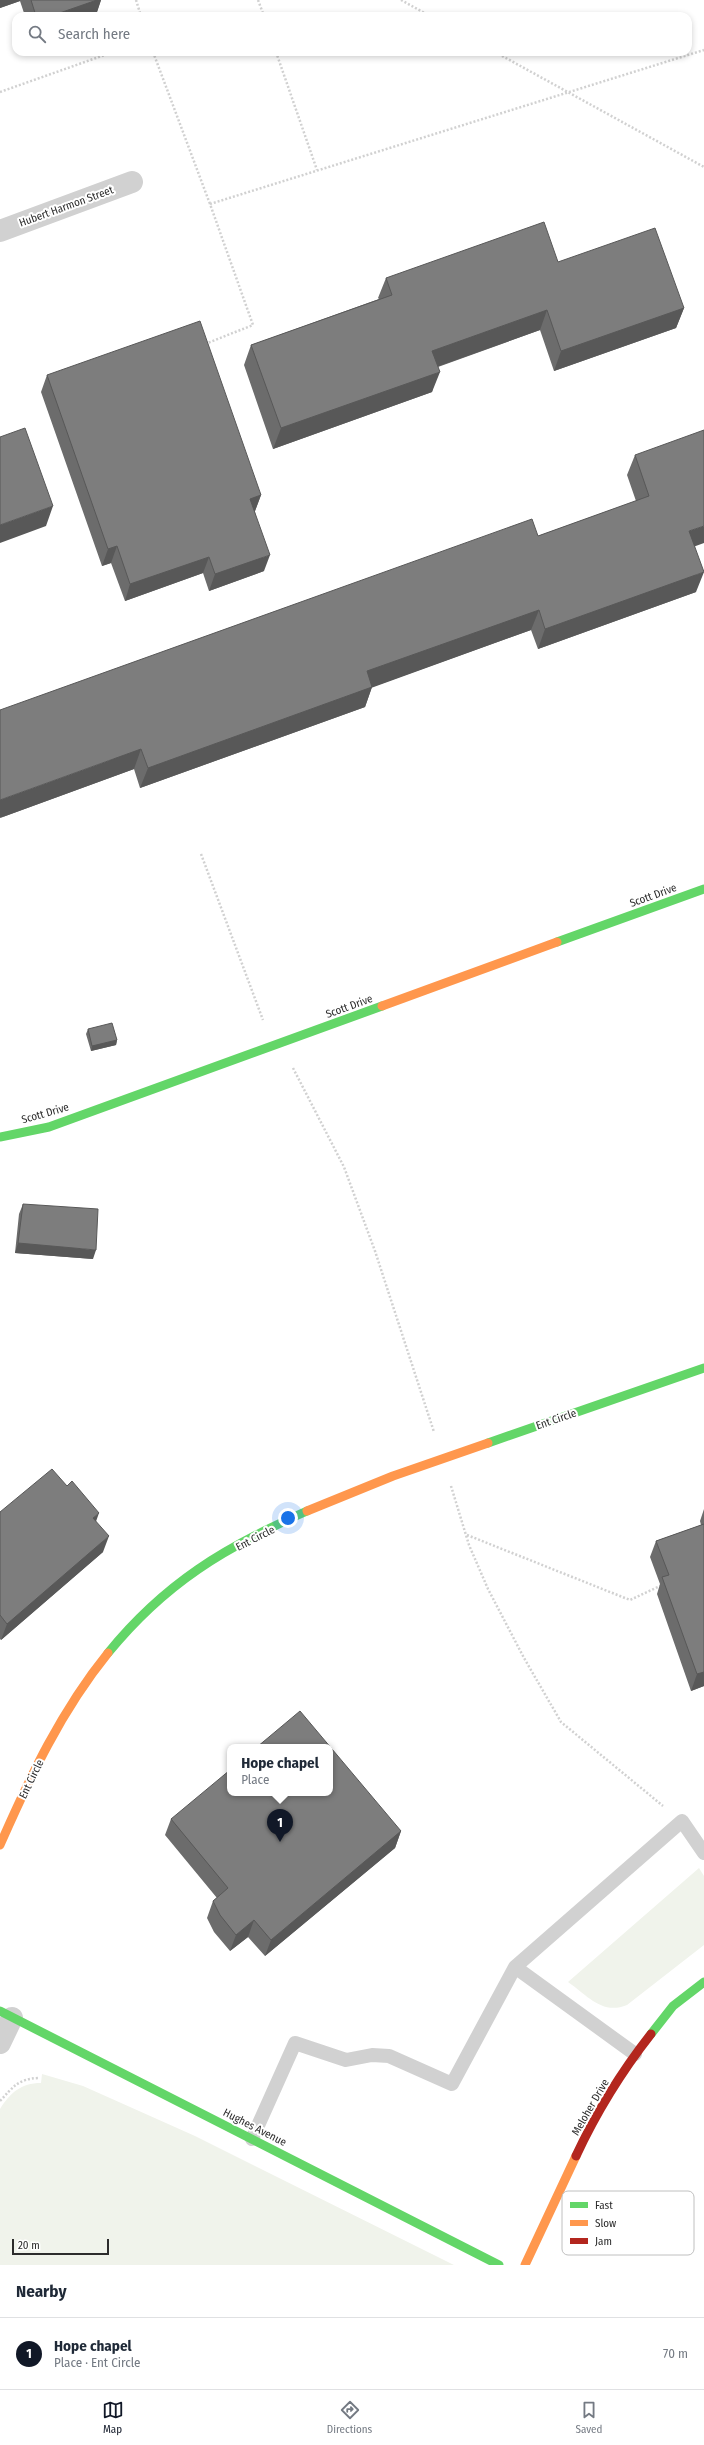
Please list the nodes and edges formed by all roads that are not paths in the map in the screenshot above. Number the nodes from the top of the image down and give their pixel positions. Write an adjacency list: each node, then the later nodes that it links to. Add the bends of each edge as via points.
1 (132, 182): 2 (street, Hubert Harmon Street)
2 (0, 230)
3 (704, 889): 4 (street, Scott Drive, via 49,1127)
4 (0, 1137)
5 (704, 1368): 6 (street, Ent Circle, via 341,1496 252,1538 189,1574 112,1648 77,1694 37,1763)
6 (0, 1845)
7 (704, 1853): 8 (lane, via 682,1820)
8 (515, 1967): 12 (lane); 13 (lane, via 452,2084 389,2056 372,2055 346,2060 295,2043)
9 (704, 1982): 12 (street, Meloher Drive, via 673,2006)
10 (6, 2014): 11 (street); 13 (street, Hughes Avenue)
11 (0, 2043)
12 (635, 2054): 15 (street, Meloher Drive, via 587,2134)
13 (252, 2138): 14 (street, Hughes Avenue)
14 (499, 2265)
15 (525, 2265)

